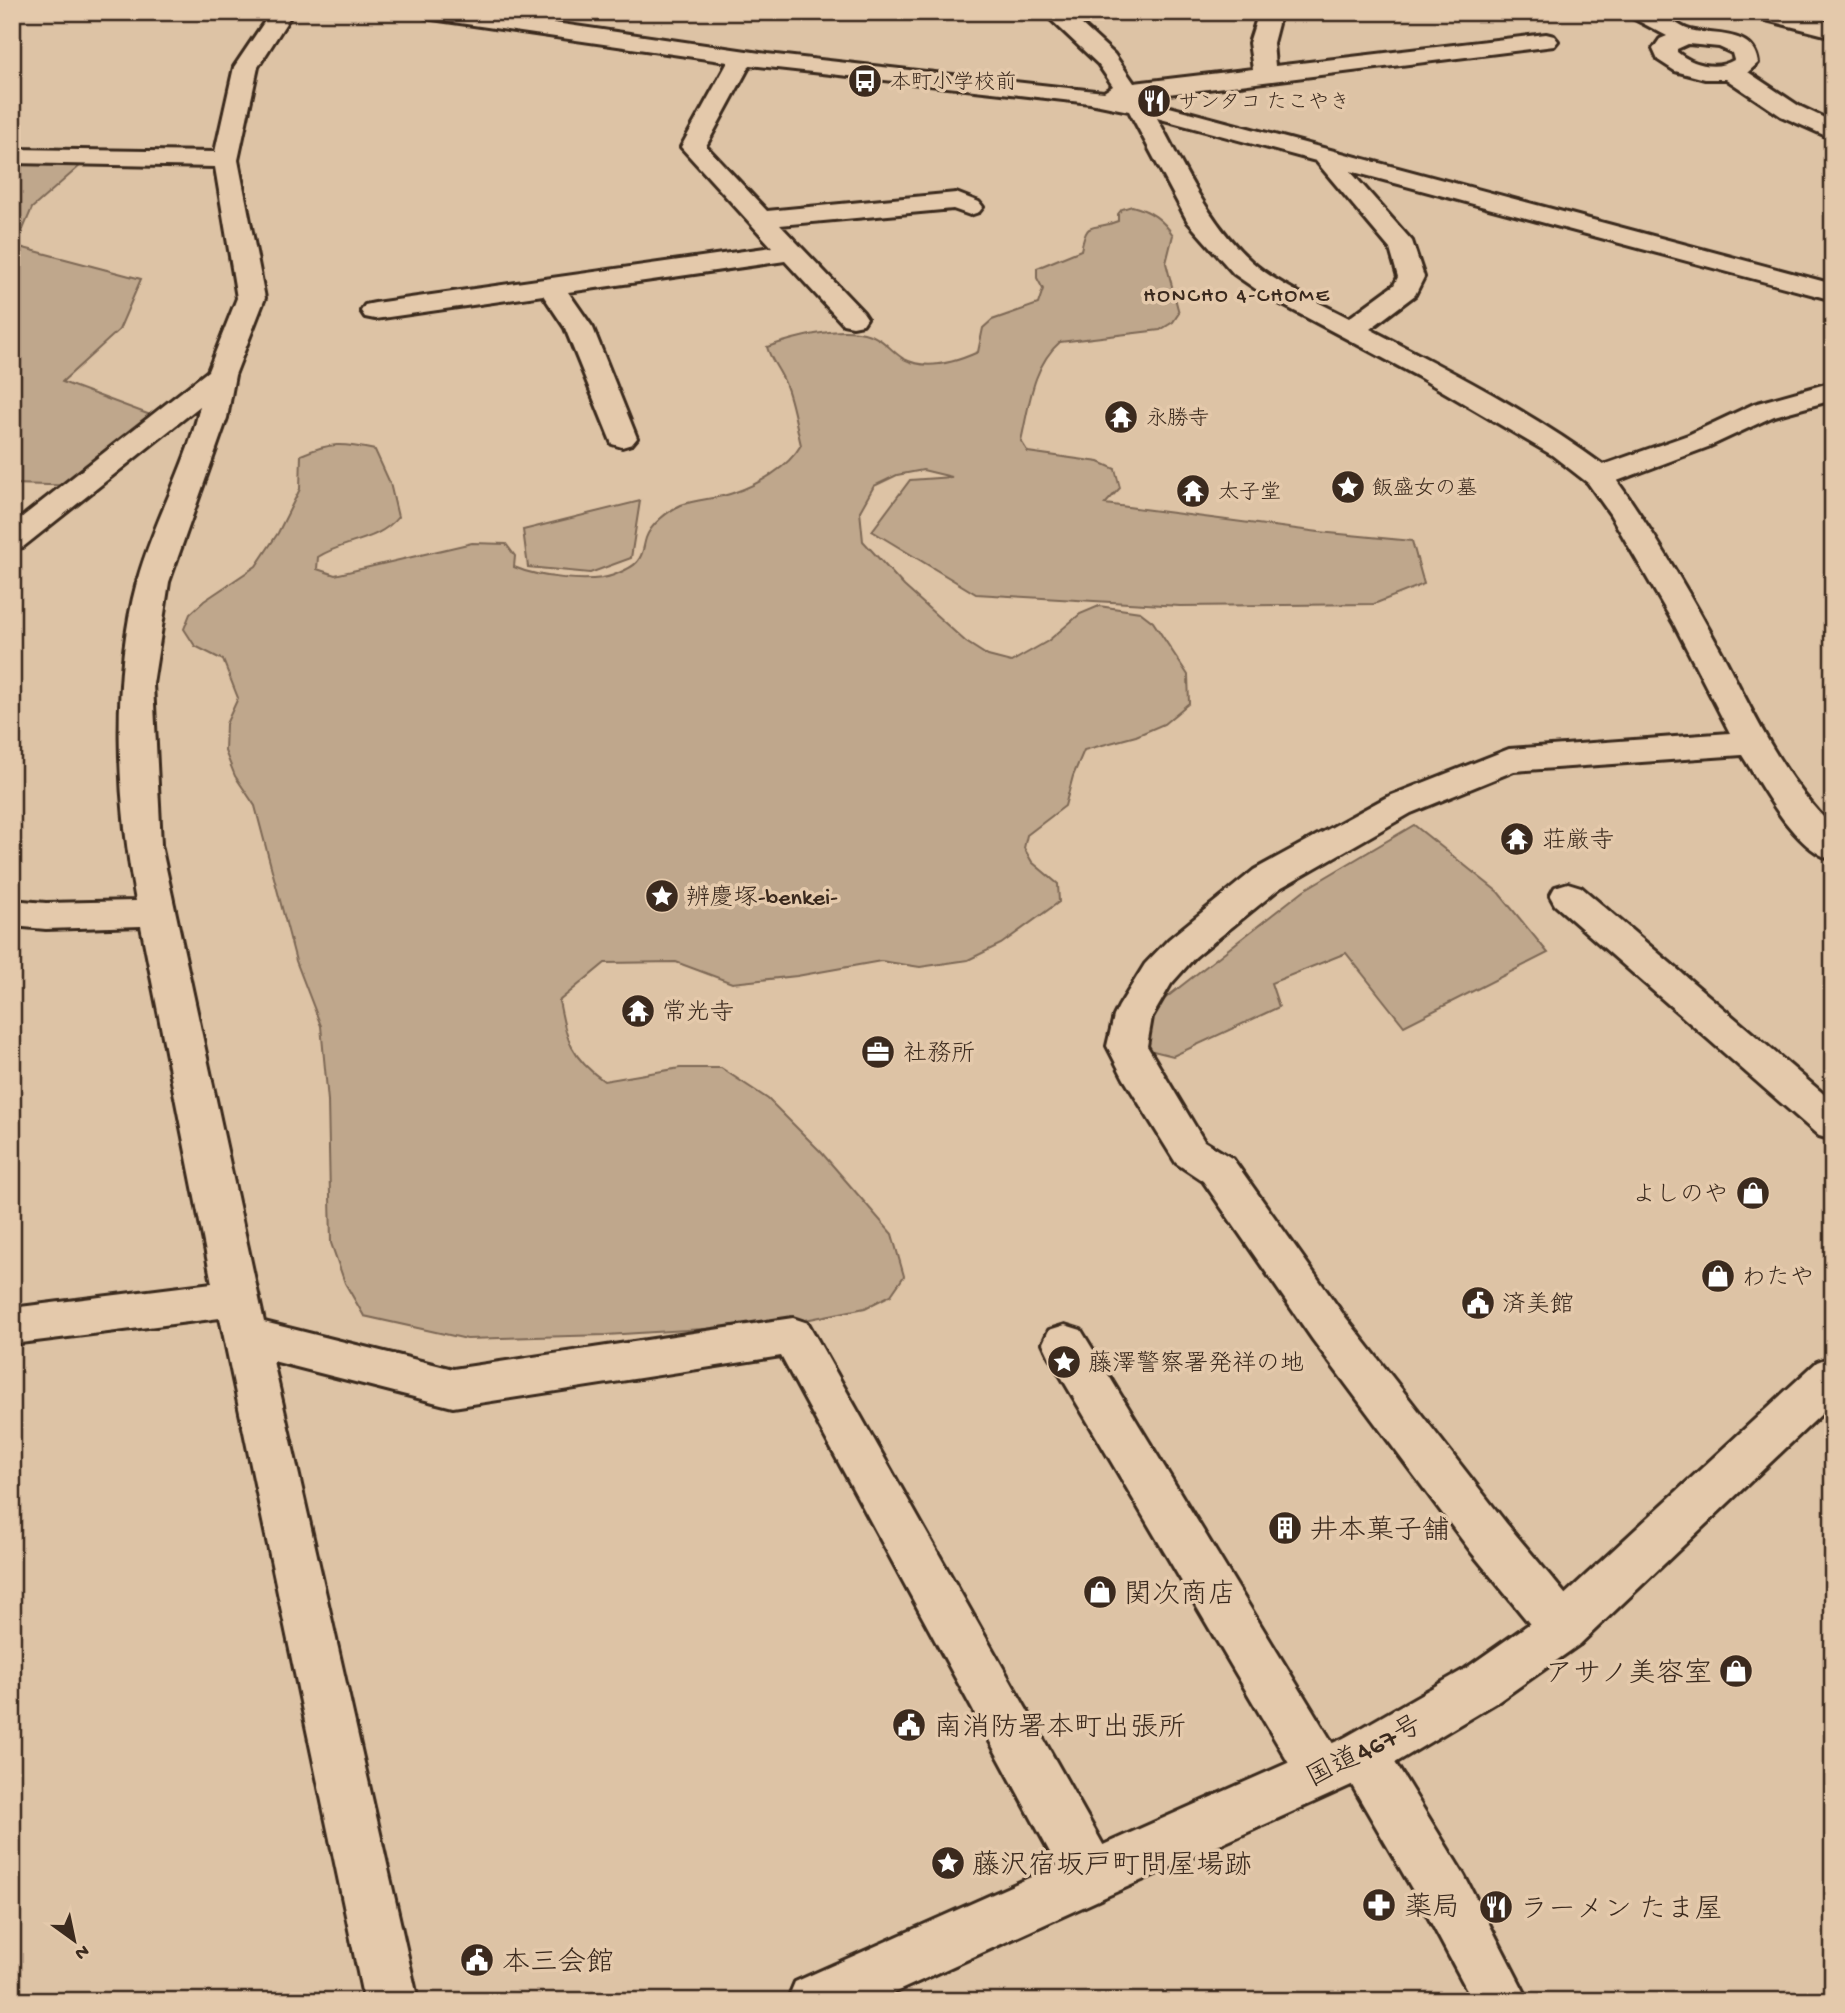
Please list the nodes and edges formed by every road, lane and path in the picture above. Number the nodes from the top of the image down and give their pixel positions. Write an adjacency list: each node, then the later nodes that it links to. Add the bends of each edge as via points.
1 (282, 12): 19 (main road, via 246,67)
2 (432, 12): 7 (main road)
3 (1054, 12): 15 (main road, via 1106,60)
4 (1270, 12): 14 (main road, via 1261,30)
5 (1639, 12): 9 (main road)
6 (1762, 12): 8 (main road); 11 (main road)
7 (555, 22): 12 (main road)
8 (1833, 30)
9 (1685, 37): 11 (main road); 13 (main road, via 1665,49 1672,60 1706,72)
10 (1546, 41): 14 (main road)
11 (1725, 41): 13 (main road, via 1747,57 1746,63)
12 (742, 58): 15 (main road); 21 (main road, via 694,147)
13 (1731, 71): 16 (main road, via 1790,111)
14 (1267, 74): 15 (main road)
15 (1132, 99): 18 (main road); 27 (main road, via 1218,244 1276,290)
16 (1833, 132)
17 (12, 156): 19 (main road)
18 (1326, 158): 24 (main road); 27 (main road, via 1403,247 1410,266 1405,289)
19 (226, 160): 28 (main road, via 251,298)
20 (970, 207): 21 (main road, via 956,201)
21 (761, 219): 22 (main road)
22 (792, 252): 23 (main road); 26 (main road)
23 (551, 287): 25 (main road); 30 (main road, via 579,328)
24 (1833, 292)
25 (375, 311)
26 (853, 318)
27 (1352, 329): 31 (main road, via 1562,449)
28 (221, 375): 32 (main road); 37 (main road, via 212,418 153,582 136,684 143,845)
29 (1833, 391): 31 (main road, via 1764,410)
30 (622, 438)
31 (1599, 477): 33 (main road, via 1690,624)
32 (12, 541)
33 (1752, 743): 34 (main road, via 1797,813); 43 (main road, via 1509,760 1399,805 1267,880 1182,948 1158,974 1133,1016 1127,1046 1191,1152 1219,1170 1345,1349)
34 (1833, 848)
35 (1568, 896): 38 (main road)
36 (12, 913): 37 (main road)
37 (157, 913): 39 (main road)
38 (1833, 1125)
39 (242, 1317): 40 (main road); 45 (main road, via 453,1388 793,1336); 46 (main road)
40 (12, 1326)
41 (1065, 1343): 44 (main road)
42 (1831, 1379): 43 (main road, 国道467号)
43 (1563, 1628): 44 (main road, 国道467号, via 1482,1685)
44 (1342, 1764): 45 (main road, 国道467号); 48 (main road, via 1445,1894)
45 (1091, 1875): 47 (main road, 国道467号)
46 (391, 2001)
47 (814, 2001)
48 (1502, 2001)

